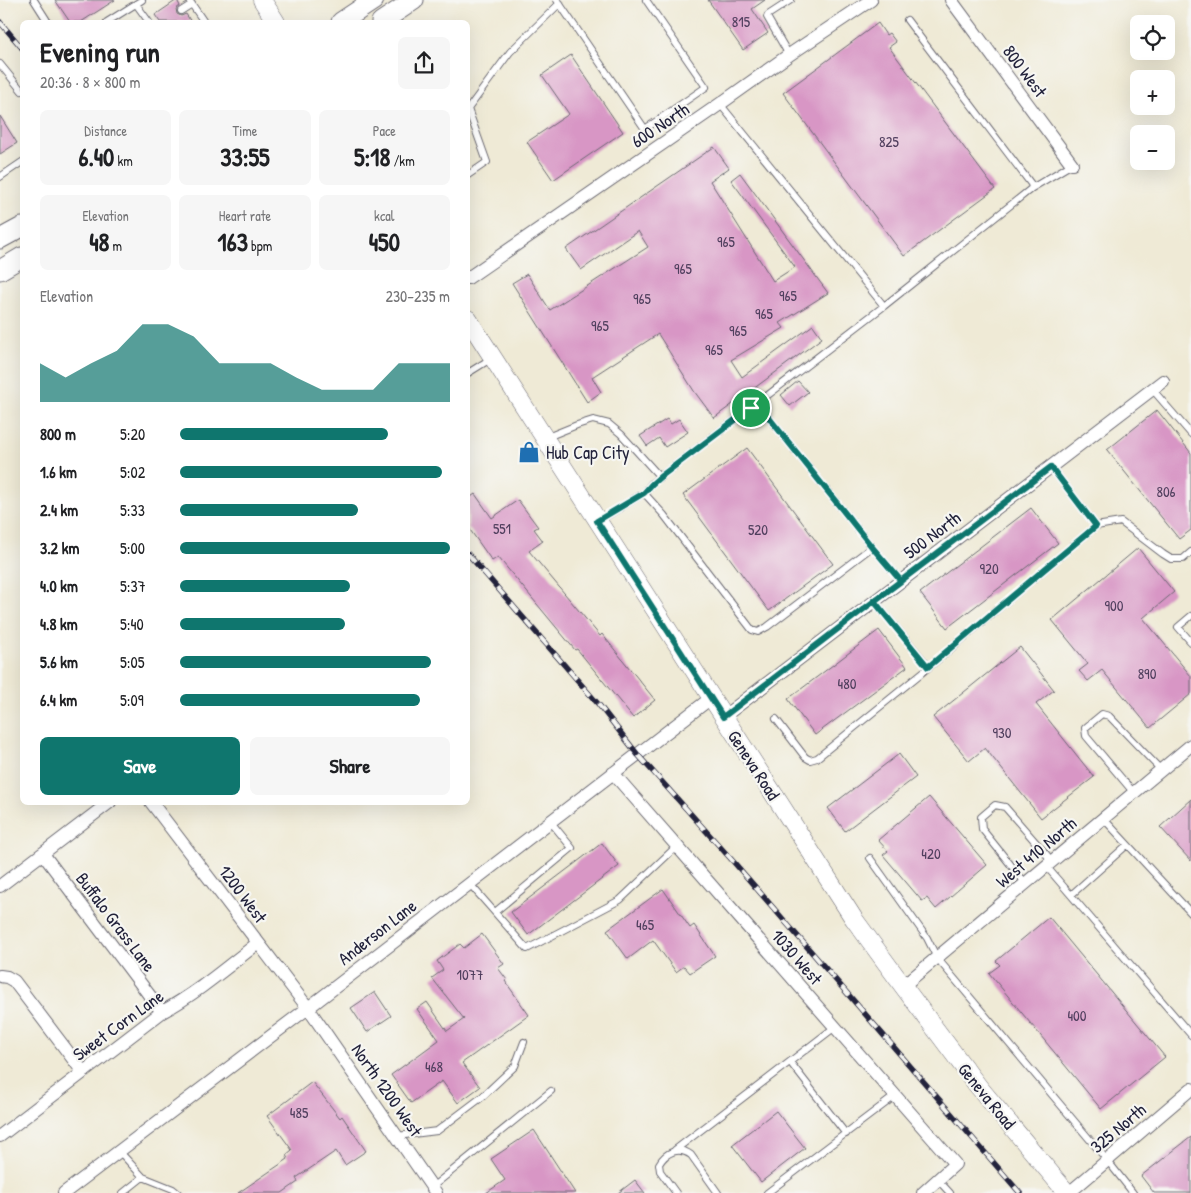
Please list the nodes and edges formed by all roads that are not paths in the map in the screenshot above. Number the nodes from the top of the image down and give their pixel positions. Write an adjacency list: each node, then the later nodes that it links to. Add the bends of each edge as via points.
1 (34, 0): 13 (lane)
2 (262, 0): 17 (main road)
3 (374, 0): 18 (main road)
4 (414, 0): 19 (main road)
5 (646, 0): 11 (lane, via 706,87 645,129)
6 (791, 0): 21 (lane, via 767,17)
7 (871, 0): 21 (street, 600 North)
8 (951, 0): 28 (street, 800 West)
9 (139, 2): 14 (lane); 15 (lane)
10 (190, 2): 12 (lane); 16 (lane)
11 (558, 2): 25 (lane, via 510,52)
12 (181, 11)
13 (47, 20)
14 (110, 20)
15 (148, 20)
16 (203, 20)
17 (275, 20)
18 (344, 20)
19 (383, 20)
20 (907, 20): 31 (lane)
21 (789, 55): 24 (street, 600 North)
22 (0, 64): 23 (lane)
23 (20, 89)
24 (720, 104): 36 (street, 600 North); 37 (lane)
25 (470, 106)
26 (470, 115): 29 (lane, via 487,162)
27 (20, 163): 30 (lane)
28 (1072, 164): 31 (lane)
29 (470, 173)
30 (0, 177)
31 (1032, 188): 37 (lane)
32 (20, 228): 33 (main road)
33 (0, 239)
34 (20, 258): 35 (main road)
35 (0, 270)
36 (470, 277)
37 (884, 306): 43 (lane)
38 (470, 322): 39 (main road, Geneva Road)
39 (492, 358): 40 (lane); 45 (main road, Geneva Road)
40 (470, 372)
41 (1163, 381): 42 (street, 500 North)
42 (1152, 389): 44 (lane); 46 (street, 500 North)
43 (751, 408): 47 (lane); 51 (lane, via 762,409)
44 (1191, 434)
45 (544, 438): 47 (lane, via 593,420 609,424); 49 (main road, Geneva Road)
46 (1051, 467): 50 (lane); 53 (street, 500 North)
47 (660, 477): 48 (lane)
48 (644, 493): 49 (lane); 51 (lane, via 752,630 758,632)
49 (597, 521): 58 (main road, Geneva Road)
50 (1096, 526): 52 (lane, via 1121,522 1171,559 1183,559); 57 (lane)
51 (872, 547): 53 (lane)
52 (1191, 552)
53 (901, 581): 54 (street, 500 North)
54 (874, 601): 57 (lane); 59 (street, 500 North)
55 (1191, 616): 56 (lane, via 1178,627)
56 (1191, 642)
57 (928, 667): 60 (lane, via 817,758 810,760 805,757)
58 (711, 698): 59 (main road, Geneva Road); 63 (street, Anderson Lane)
59 (723, 717): 83 (main road, Geneva Road, via 854,919)
60 (776, 719)
61 (1191, 745): 62 (street, West 410 North)
62 (1161, 770): 64 (street, West 410 North); 64 (lane, via 1109,716 1102,714 1085,728 1086,736)
63 (613, 773): 68 (street, Anderson Lane); 70 (street, 1030 West)
64 (1134, 793): 67 (street, West 410 North)
65 (106, 805): 71 (street)
66 (153, 805): 80 (street, 1200 West)
67 (1103, 818): 69 (lane); 73 (street, West 410 North)
68 (550, 820): 74 (street, Anderson Lane); 78 (lane, via 572,848)
69 (1127, 845): 77 (lane); 79 (lane)
70 (677, 846): 78 (lane, via 620,900 527,949); 86 (street, 1030 West)
71 (43, 854): 76 (street); 85 (street, Buffalo Grass Lane)
72 (870, 858): 81 (lane, via 927,938)
73 (1049, 864): 75 (street, West 410 North); 75 (lane, via 1005,807 995,805 981,817 982,829); 77 (lane)
74 (469, 883): 78 (lane); 84 (street, Anderson Lane)
75 (1026, 884): 81 (street, West 410 North)
76 (0, 886)
77 (1070, 895): 87 (lane)
78 (495, 912)
79 (1191, 913)
80 (258, 943): 84 (street, 1200 West); 85 (street, Sweet Corn Lane, via 202,987)
81 (937, 958): 83 (street, West 410 North); 99 (lane)
82 (0, 976): 90 (street, via 14,981)
83 (903, 986): 111 (main road, Geneva Road, via 978,1086)
84 (308, 1008): 96 (street, North 1200 West); 98 (street, Anderson Lane)
85 (162, 1012): 90 (street, Sweet Corn Lane)
86 (835, 1027): 89 (lane); 93 (street, 1030 West)
87 (1191, 1034)
88 (524, 1042): 96 (lane, via 515,1066 482,1097 437,1131)
89 (790, 1062): 94 (lane); 97 (lane)
90 (83, 1072): 95 (street, Sweet Corn Lane)
91 (1191, 1089): 99 (street, 325 North)
92 (551, 1091): 102 (lane)
93 (895, 1096): 94 (lane); 101 (street, 1030 West, via 955,1164)
94 (846, 1134): 108 (lane)
95 (0, 1136)
96 (397, 1136): 102 (street, North 1200 West)
97 (675, 1150): 106 (lane, via 659,1164); 107 (lane, via 691,1155)
98 (119, 1151): 100 (lane); 103 (street, Anderson Lane)
99 (1107, 1160): 111 (street, 325 North); 112 (lane)
100 (143, 1177): 104 (lane); 105 (lane)
101 (938, 1180): 109 (street); 110 (lane)
102 (434, 1190)
103 (64, 1193)
104 (123, 1193)
105 (178, 1193)
106 (676, 1193)
107 (718, 1193)
108 (767, 1193)
109 (923, 1193)
110 (950, 1193)
111 (1068, 1193)
112 (1133, 1193)

